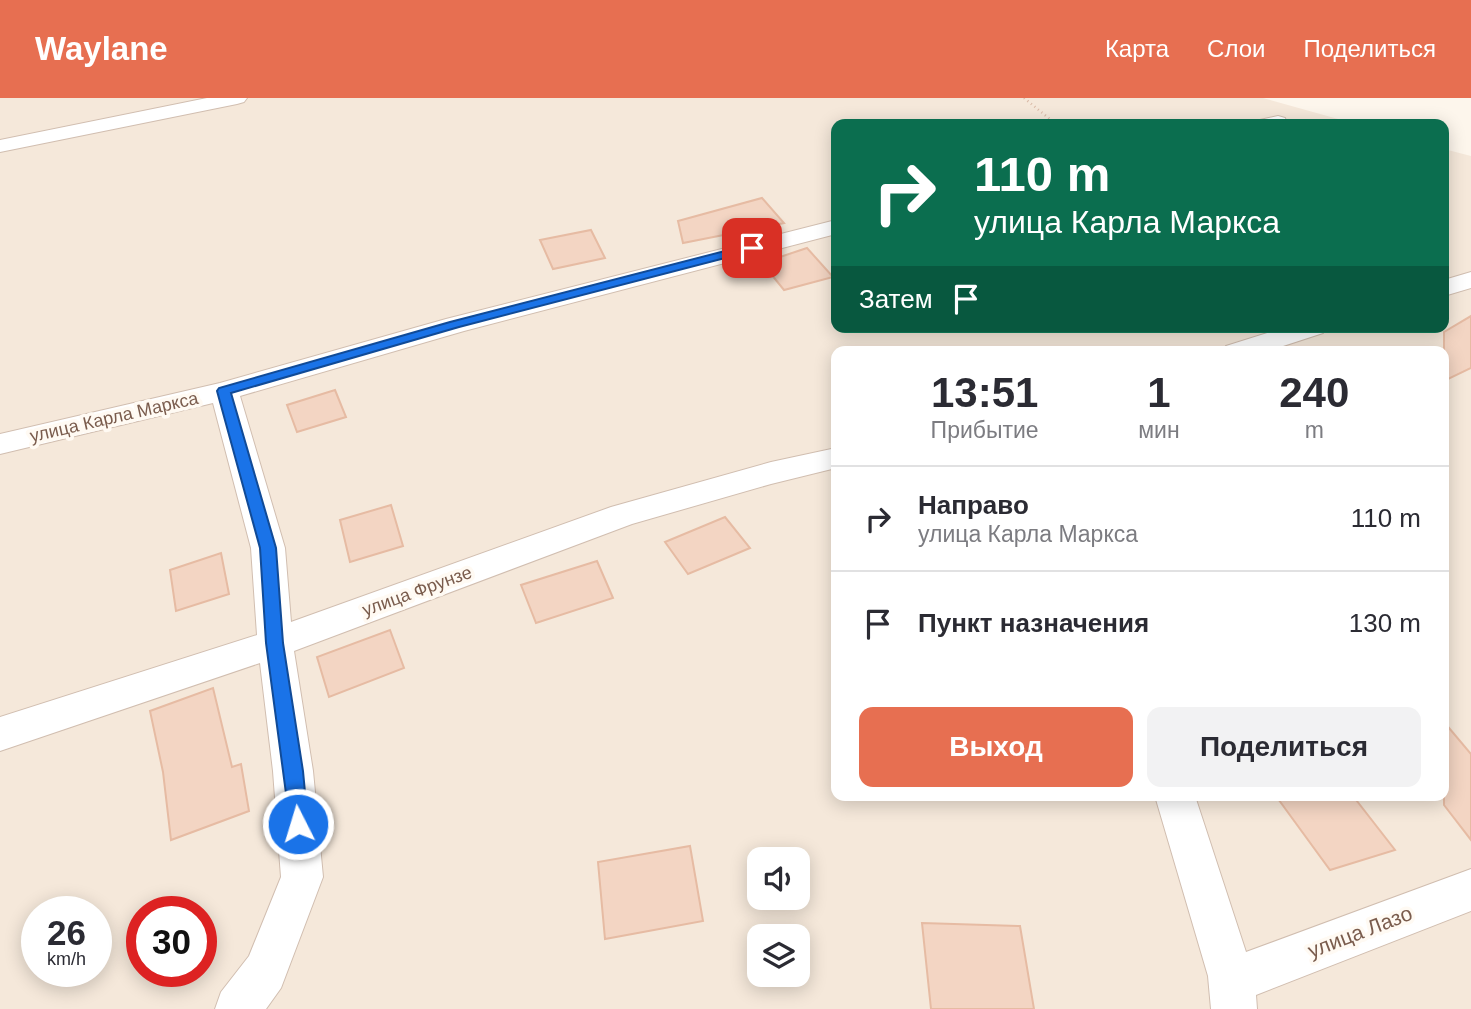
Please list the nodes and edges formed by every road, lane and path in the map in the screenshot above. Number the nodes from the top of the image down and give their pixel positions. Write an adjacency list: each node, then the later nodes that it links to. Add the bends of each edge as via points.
1 (237, 98): 4 (street)
2 (1024, 98): 3 (path)
3 (1050, 119)
4 (0, 146)
5 (831, 229): 10 (street, улица Карла Маркса, via 481,318)
6 (1471, 281): 7 (street)
7 (1449, 287)
8 (1295, 333): 9 (street)
9 (1255, 346)
10 (223, 391): 11 (street, улица Карла Маркса); 13 (street, via 268,548)
11 (0, 443)
12 (831, 459): 13 (street, улица Фрунзе, via 622,515)
13 (275, 643): 14 (street, улица Фрунзе); 18 (street, via 302,877 265,972)
14 (0, 734)
15 (1177, 801): 17 (street)
16 (1471, 890): 17 (street, улица Лазо)
17 (1238, 986)
18 (238, 1009)

